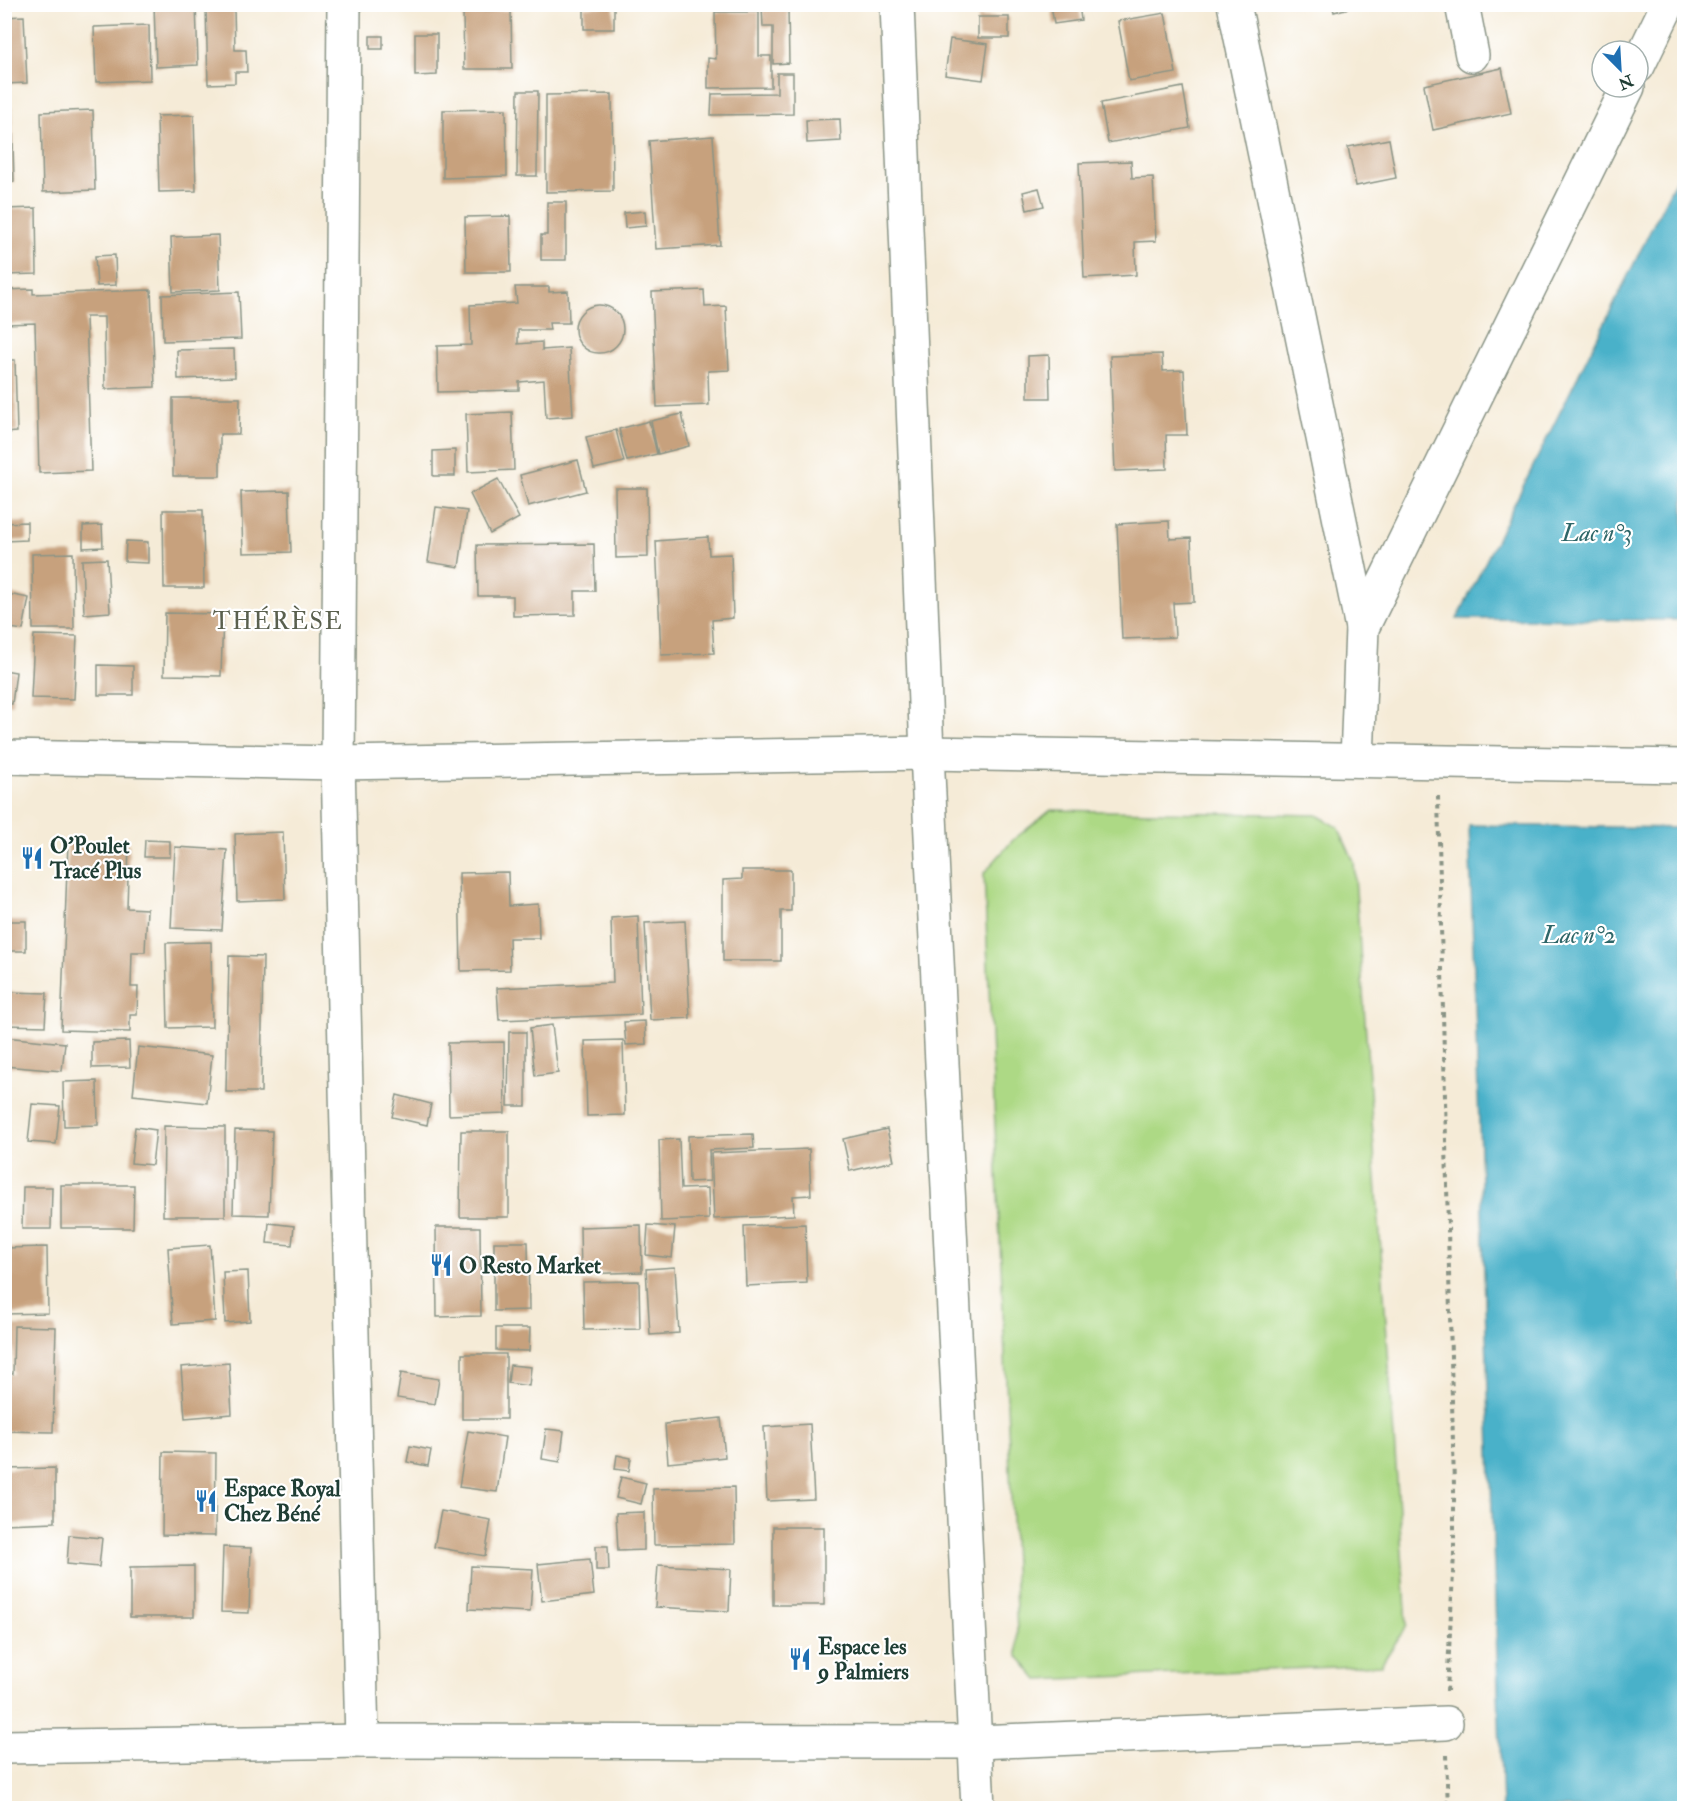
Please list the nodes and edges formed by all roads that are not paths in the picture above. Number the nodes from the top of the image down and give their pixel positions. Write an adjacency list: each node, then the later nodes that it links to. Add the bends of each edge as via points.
1 (344, 4): 13 (street)
2 (897, 4): 10 (street)
3 (1234, 4): 9 (street)
4 (1462, 4): 7 (street)
5 (1668, 4): 6 (street)
6 (1650, 41)
7 (1472, 55)
8 (1622, 99): 9 (street)
9 (1362, 628): 12 (street)
10 (927, 753): 12 (street); 13 (street); 17 (street)
11 (4, 757): 13 (street)
12 (1357, 760): 14 (street)
13 (338, 763): 16 (street)
14 (1684, 766)
15 (1446, 1723): 17 (street)
16 (362, 1742): 17 (street); 18 (street)
17 (977, 1742): 19 (street)
18 (4, 1748)
19 (978, 1809)

